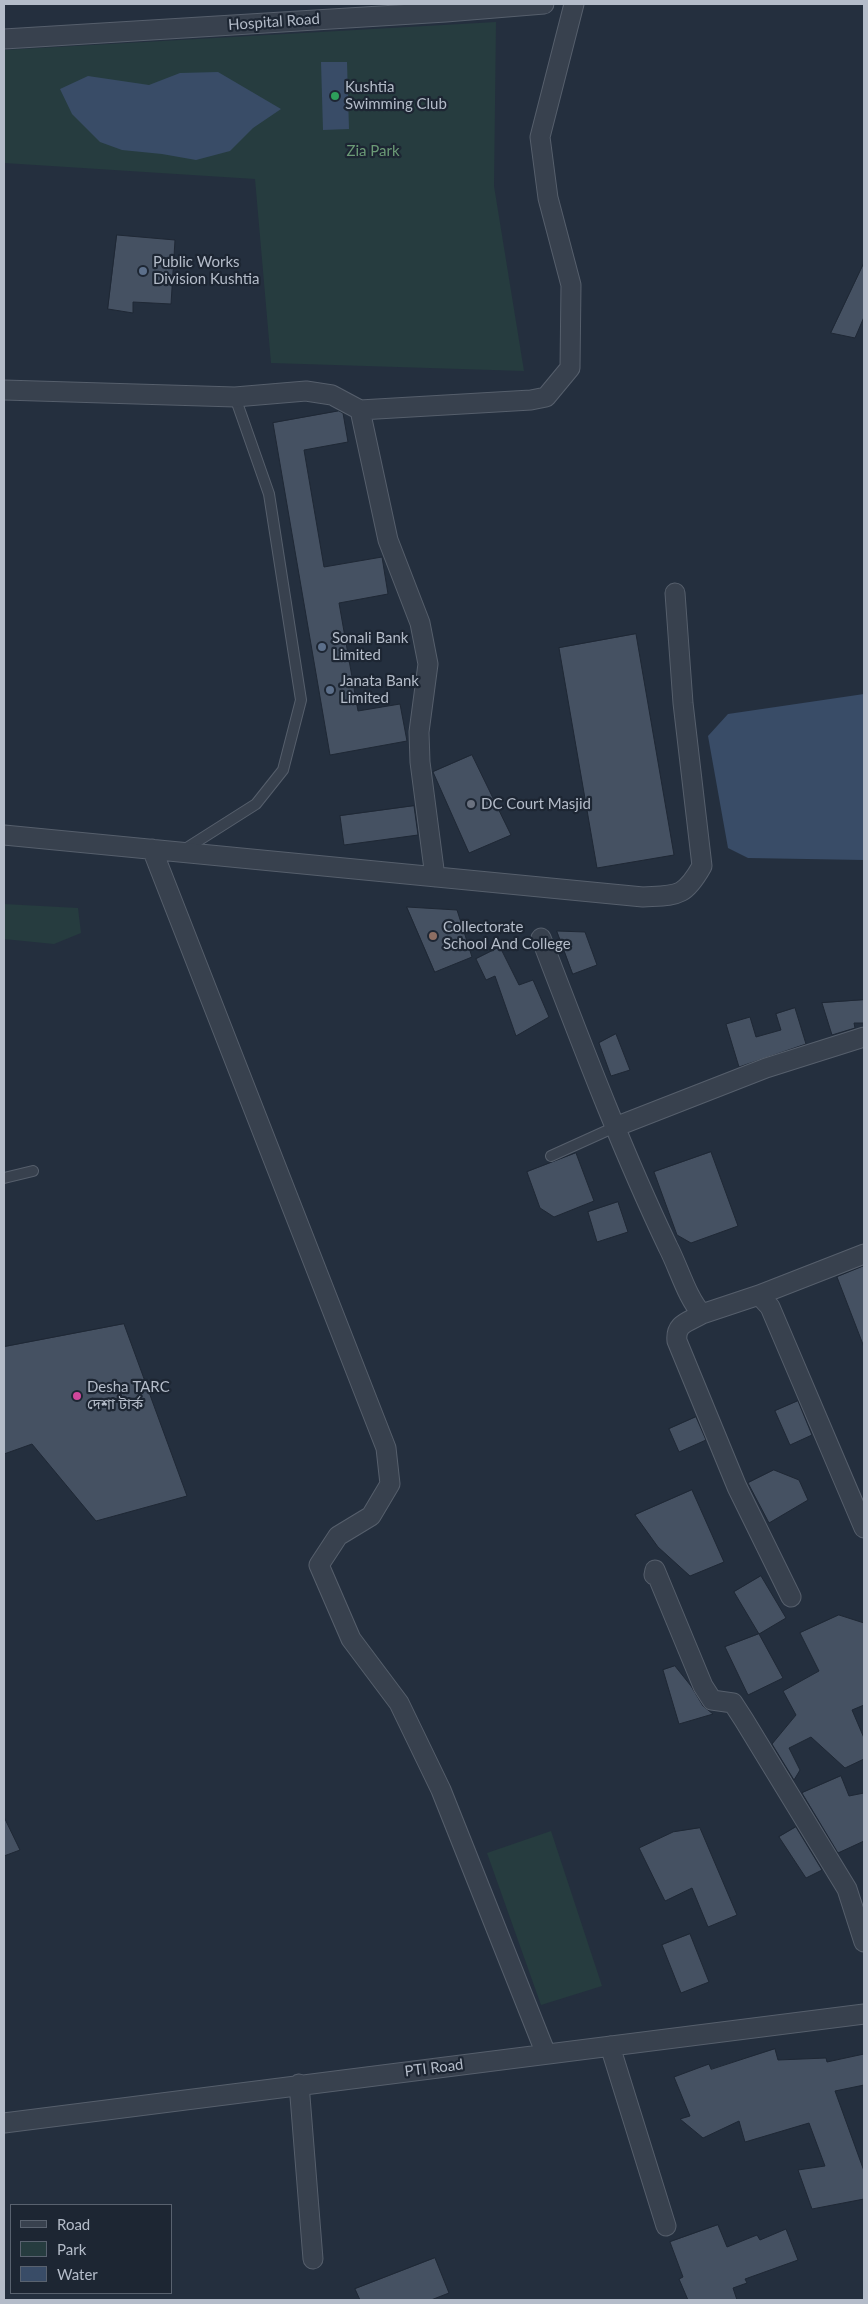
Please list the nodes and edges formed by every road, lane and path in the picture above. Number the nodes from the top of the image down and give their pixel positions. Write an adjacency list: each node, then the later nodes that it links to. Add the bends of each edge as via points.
1 (544, 4): 3 (street, Hospital Road)
2 (574, 4): 8 (street, via 540,137 548,198 571,285 570,368 546,397 538,399)
3 (495, 6): 4 (street, Hospital Road)
4 (446, 8): 5 (street, Hospital Road)
5 (4, 39)
6 (4, 390): 7 (street)
7 (235, 397): 8 (street, via 306,391 332,395); 12 (lane, via 269,494 301,700 283,770 256,804)
8 (360, 410): 13 (street, via 388,540 420,623 428,664 419,732)
9 (674, 593): 13 (street, via 702,866 690,887 672,896 643,897)
10 (4, 835): 11 (street)
11 (152, 849): 12 (street); 29 (street, via 386,1448 390,1484 371,1516 338,1536 319,1565 351,1639 399,1703 442,1790)
12 (180, 852): 13 (street)
13 (435, 877)
14 (541, 938): 16 (street)
15 (864, 1037): 16 (street, via 766,1068)
16 (615, 1127): 17 (lane); 22 (street, via 636,1181 693,1304)
17 (551, 1156)
18 (33, 1171): 19 (lane)
19 (4, 1178)
20 (864, 1254): 21 (street)
21 (759, 1295): 22 (street); 23 (street, via 770,1307)
22 (702, 1314): 25 (street, via 679,1327 676,1332 678,1341 738,1487)
23 (864, 1528)
24 (654, 1576): 26 (street, via 655,1570 703,1686 712,1700 733,1703 744,1720 847,1889)
25 (792, 1597)
26 (864, 1942)
27 (864, 2014): 28 (street, PTI Road)
28 (610, 2046): 29 (street, PTI Road); 32 (street)
29 (546, 2054): 30 (street, PTI Road)
30 (299, 2084): 31 (street, PTI Road); 33 (street)
31 (4, 2123)
32 (666, 2226)
33 (313, 2260)

